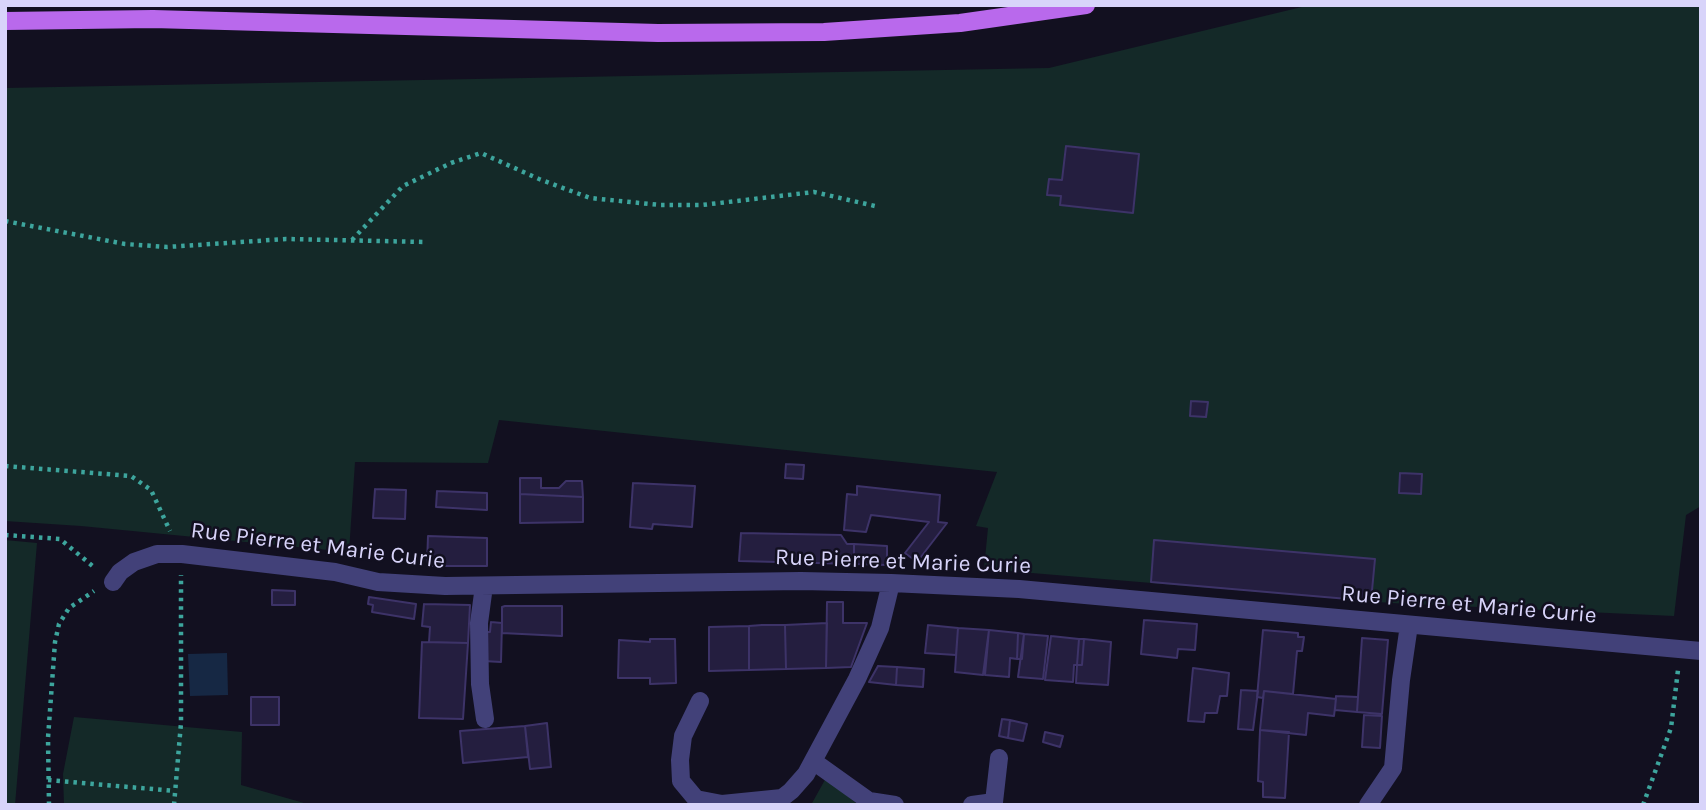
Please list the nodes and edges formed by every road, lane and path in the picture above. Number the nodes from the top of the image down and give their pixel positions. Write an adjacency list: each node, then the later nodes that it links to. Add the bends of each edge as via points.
1 (1086, 5): 2 (main road, via 960,23 824,32 658,33 167,19)
2 (5, 21)
3 (875, 206): 5 (path, via 814,192 702,205 590,198 481,153 403,186)
4 (5, 221): 5 (path, via 125,244 167,247)
5 (352, 240): 6 (path)
6 (426, 242)
7 (5, 466): 9 (path, via 131,476 151,490)
8 (5, 535): 10 (path, via 60,540)
9 (181, 554): 10 (street, Rue Pierre et Marie Curie, via 157,554 134,562); 12 (street, Rue Pierre et Marie Curie, via 335,572 378,582); 21 (path, via 181,723)
10 (113, 582): 20 (path, via 69,608 59,624)
11 (891, 583): 12 (street, Rue Pierre et Marie Curie); 13 (street, Rue Pierre et Marie Curie, via 1019,589); 19 (street, via 880,628)
12 (484, 586): 17 (street, via 480,684)
13 (1409, 625): 14 (street, Rue Pierre et Marie Curie); 27 (street, via 1393,768)
14 (1681, 648): 15 (street, Rue Pierre et Marie Curie); 28 (path, via 1671,728)
15 (1701, 651)
16 (700, 701): 22 (street, via 683,736 681,781 696,799 722,804)
17 (485, 719)
18 (999, 758): 26 (street, via 994,802)
19 (813, 761): 22 (street); 25 (street, via 869,801)
20 (48, 780): 21 (path); 23 (path)
21 (175, 791): 24 (path)
22 (781, 801)
23 (49, 805)
24 (174, 805)
25 (895, 805)
26 (972, 805)
27 (1368, 805)
28 (1643, 805)

